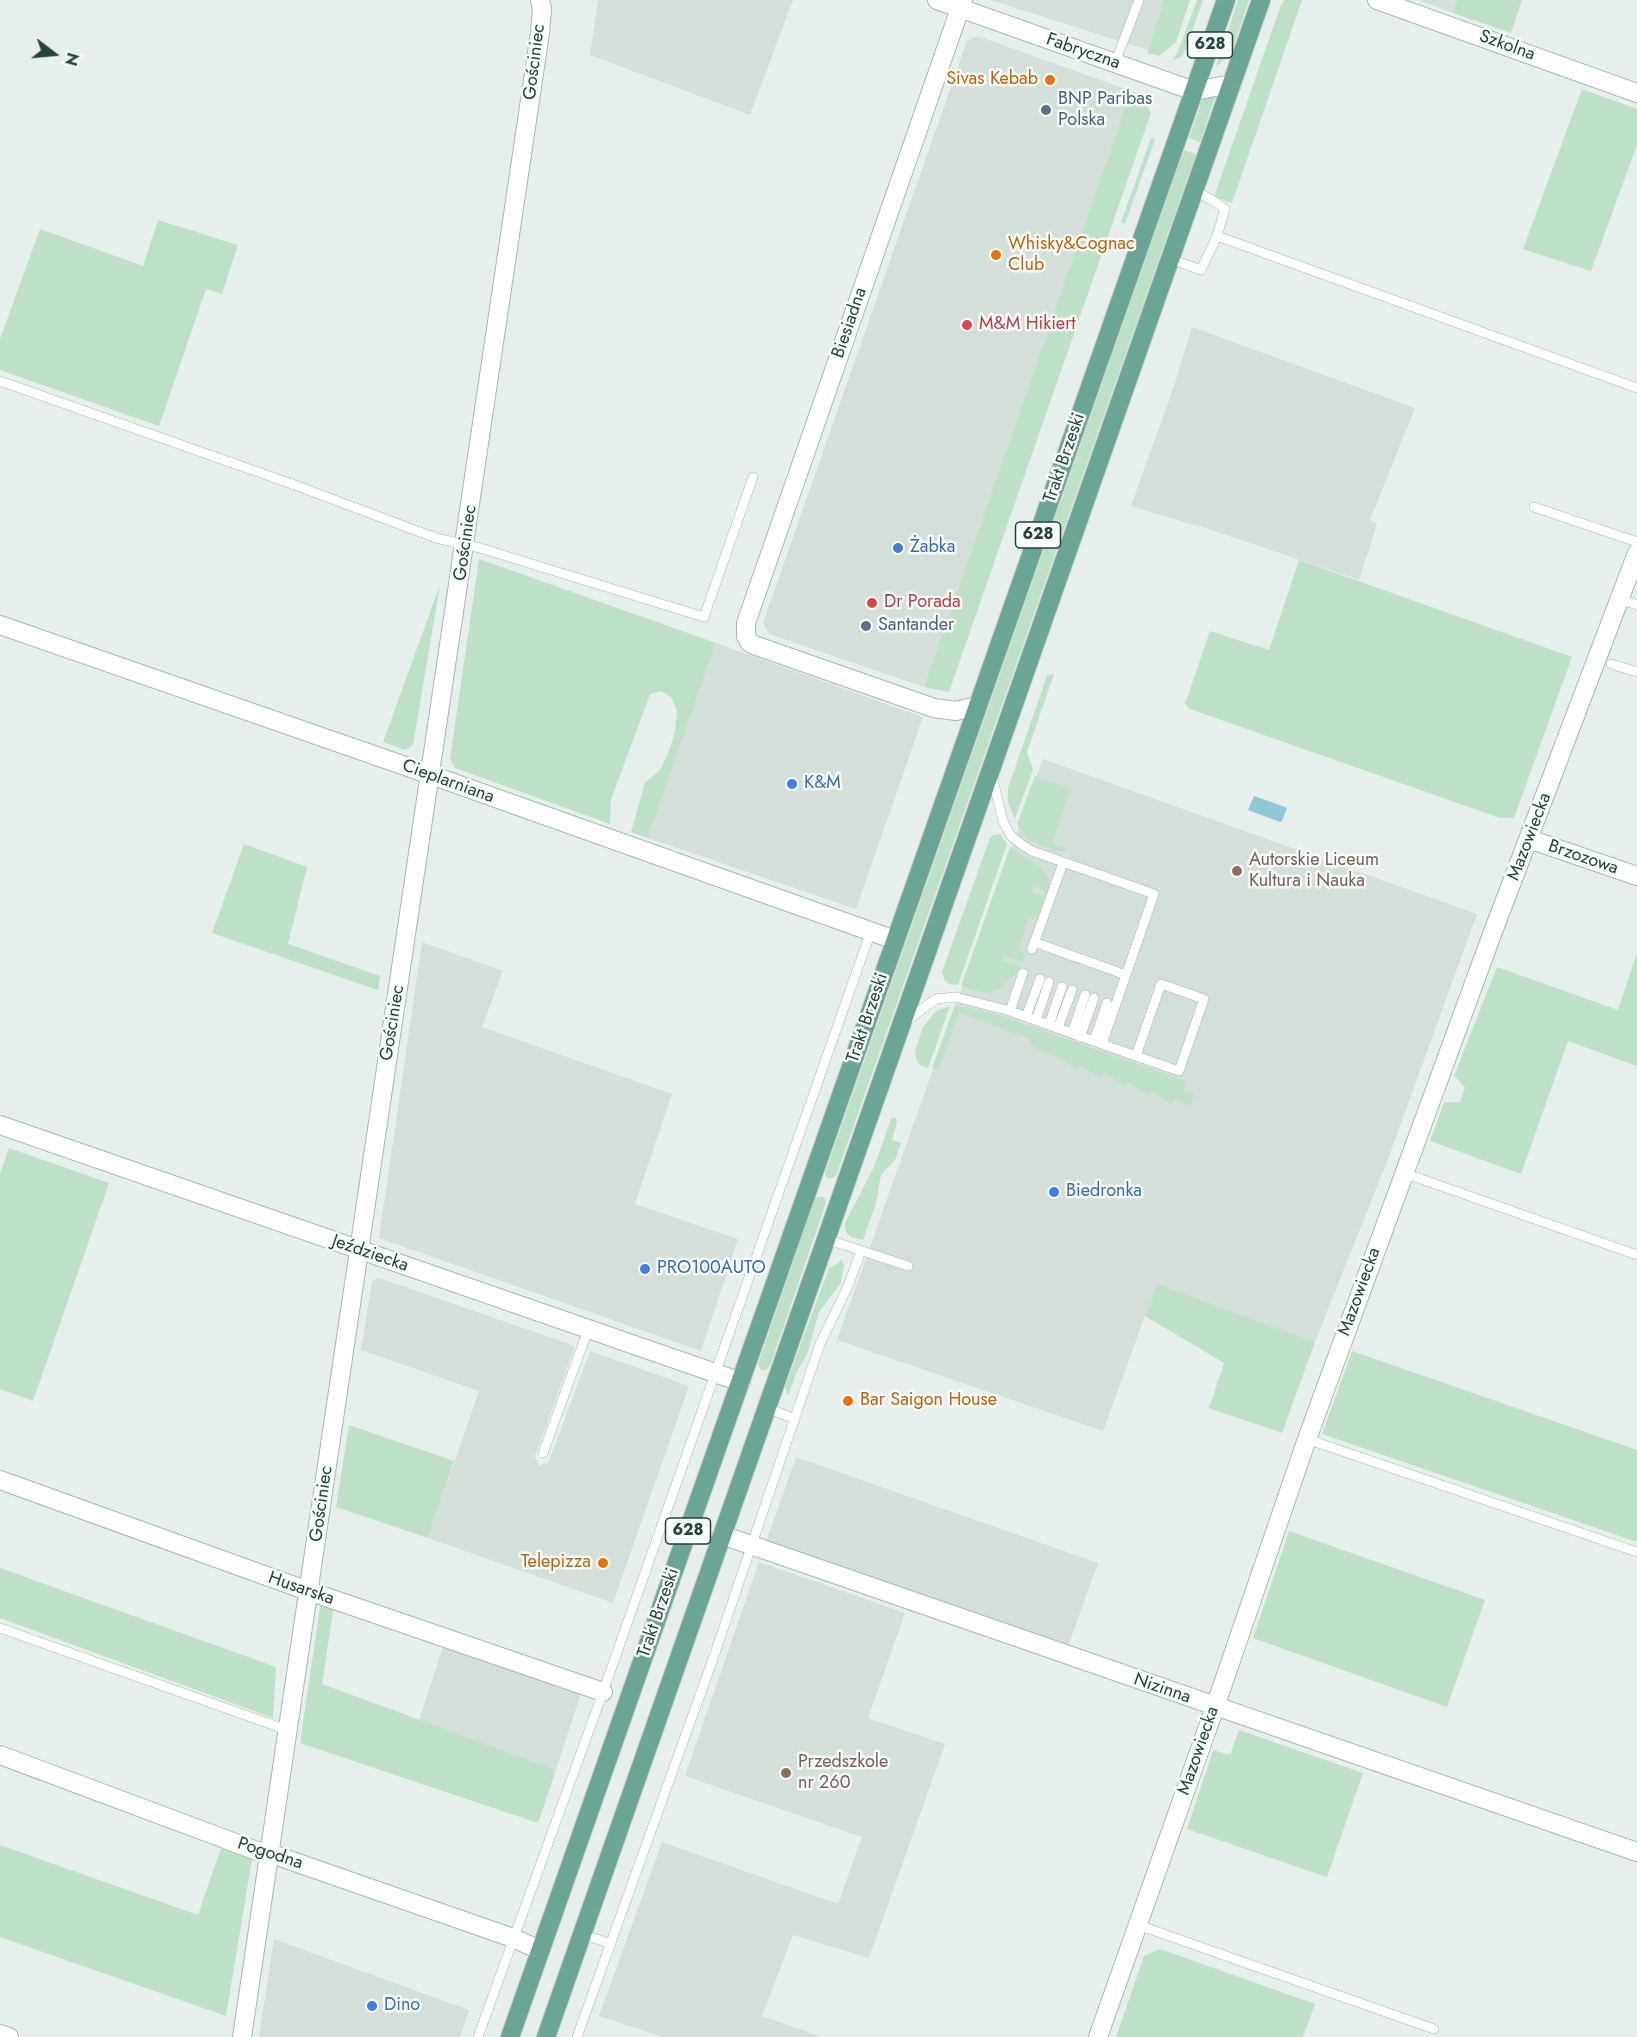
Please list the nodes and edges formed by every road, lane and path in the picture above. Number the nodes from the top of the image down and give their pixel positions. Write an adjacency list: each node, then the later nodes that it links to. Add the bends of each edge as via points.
1 (937, 0): 7 (street, Fabryczna)
2 (1226, 0): 10 (main road, Trakt Brzeski / 628)
3 (1261, 0): 9 (main road, Trakt Brzeski / 628)
4 (1377, 0): 11 (street, Szkolna)
5 (542, 3): 20 (street, Gościniec)
6 (1136, 3): 8 (lane)
7 (961, 4): 8 (street, Fabryczna); 26 (street, Biesiadna, via 746,623 749,642 754,645 945,711)
8 (1115, 63): 10 (street, Fabryczna)
9 (1232, 84): 10 (street, Fabryczna); 12 (main road, Trakt Brzeski / 628)
10 (1194, 91): 26 (main road, Trakt Brzeski / 628)
11 (1637, 93)
12 (1194, 191): 13 (lane, via 1225,209); 14 (main road, Trakt Brzeski / 628)
13 (1217, 236): 14 (lane, via 1201,270); 16 (lane)
14 (1171, 259): 27 (main road, Trakt Brzeski / 628)
15 (0, 381): 20 (lane, via 436,538)
16 (1637, 388)
17 (753, 477): 20 (lane, via 704,616)
18 (1534, 507): 19 (lane)
19 (1637, 542)
20 (465, 544): 28 (street, Gościniec)
21 (1637, 553): 22 (street, Mazowiecka)
22 (1628, 602): 29 (street, Mazowiecka)
23 (0, 625): 28 (street, Cieplarniana)
24 (1611, 664): 25 (lane)
25 (1637, 672)
26 (978, 706): 33 (main road, Trakt Brzeski / 628)
27 (991, 770): 30 (lane, via 1003,821 1011,836 1032,851); 42 (main road, Trakt Brzeski / 628)
28 (431, 775): 32 (street, Cieplarniana); 50 (street, Gościniec)
29 (1529, 839): 31 (street, Brzozowa); 48 (street, Mazowiecka)
30 (1063, 863): 35 (lane, via 1033,945); 35 (lane, via 1154,894)
31 (1637, 876)
32 (871, 932): 33 (street, Cieplarniana); 55 (lane)
33 (895, 940): 56 (main road, Trakt Brzeski / 628)
34 (1023, 973): 40 (lane)
35 (1120, 975): 45 (lane)
36 (1045, 981): 41 (lane)
37 (1067, 989): 43 (lane)
38 (1090, 997): 44 (lane)
39 (1107, 1003): 45 (lane)
40 (1010, 1011): 41 (lane); 42 (lane, via 945,997 928,1004)
41 (1031, 1018): 43 (lane)
42 (902, 1024): 49 (main road, Trakt Brzeski / 628)
43 (1053, 1027): 44 (lane)
44 (1076, 1035): 45 (lane)
45 (1098, 1043): 46 (lane)
46 (1136, 1056): 46 (lane, via 1179,1071 1204,999 1161,984)
47 (0, 1125): 50 (street, Jeździecka)
48 (1404, 1173): 52 (lane); 59 (street, Mazowiecka)
49 (826, 1239): 51 (lane); 57 (main road, Trakt Brzeski / 628)
50 (359, 1250): 54 (street, Jeździecka); 65 (street, Gościniec)
51 (861, 1251): 53 (lane); 58 (lane, via 820,1344)
52 (1637, 1255)
53 (908, 1266)
54 (588, 1330): 55 (street, Jeździecka); 60 (lane)
55 (715, 1374): 56 (street, Jeździecka); 67 (lane)
56 (741, 1382): 77 (main road, Trakt Brzeski / 628)
57 (767, 1408): 58 (lane); 62 (main road, Trakt Brzeski / 628)
58 (795, 1419): 63 (lane)
59 (1307, 1439): 64 (lane); 68 (street, Mazowiecka)
60 (543, 1453)
61 (0, 1480): 65 (street, Husarska)
62 (722, 1535): 63 (street, Nizinna); 74 (main road, Trakt Brzeski / 628)
63 (752, 1546): 68 (street, Nizinna); 76 (lane)
64 (1637, 1552)
65 (309, 1592): 67 (street, Husarska); 69 (street, Gościniec)
66 (0, 1628): 69 (lane)
67 (603, 1692): 75 (lane)
68 (1215, 1707): 71 (street, Nizinna); 73 (street, Mazowiecka)
69 (288, 1732): 72 (street, Gościniec)
70 (0, 1755): 72 (street, Pogodna)
71 (1637, 1852)
72 (269, 1853): 75 (street, Pogodna); 81 (street, Gościniec)
73 (1138, 1925): 78 (lane); 86 (street, Mazowiecka)
74 (582, 1934): 76 (lane); 84 (main road, Trakt Brzeski / 628)
75 (513, 1938): 77 (street, Pogodna); 82 (lane)
76 (611, 1944): 85 (lane)
77 (540, 1950): 83 (main road, Trakt Brzeski / 628)
78 (1434, 2030)
79 (0, 2034): 80 (street)
80 (9, 2037)
81 (242, 2037)
82 (478, 2037)
83 (510, 2037)
84 (546, 2037)
85 (577, 2037)
86 (1098, 2037)

